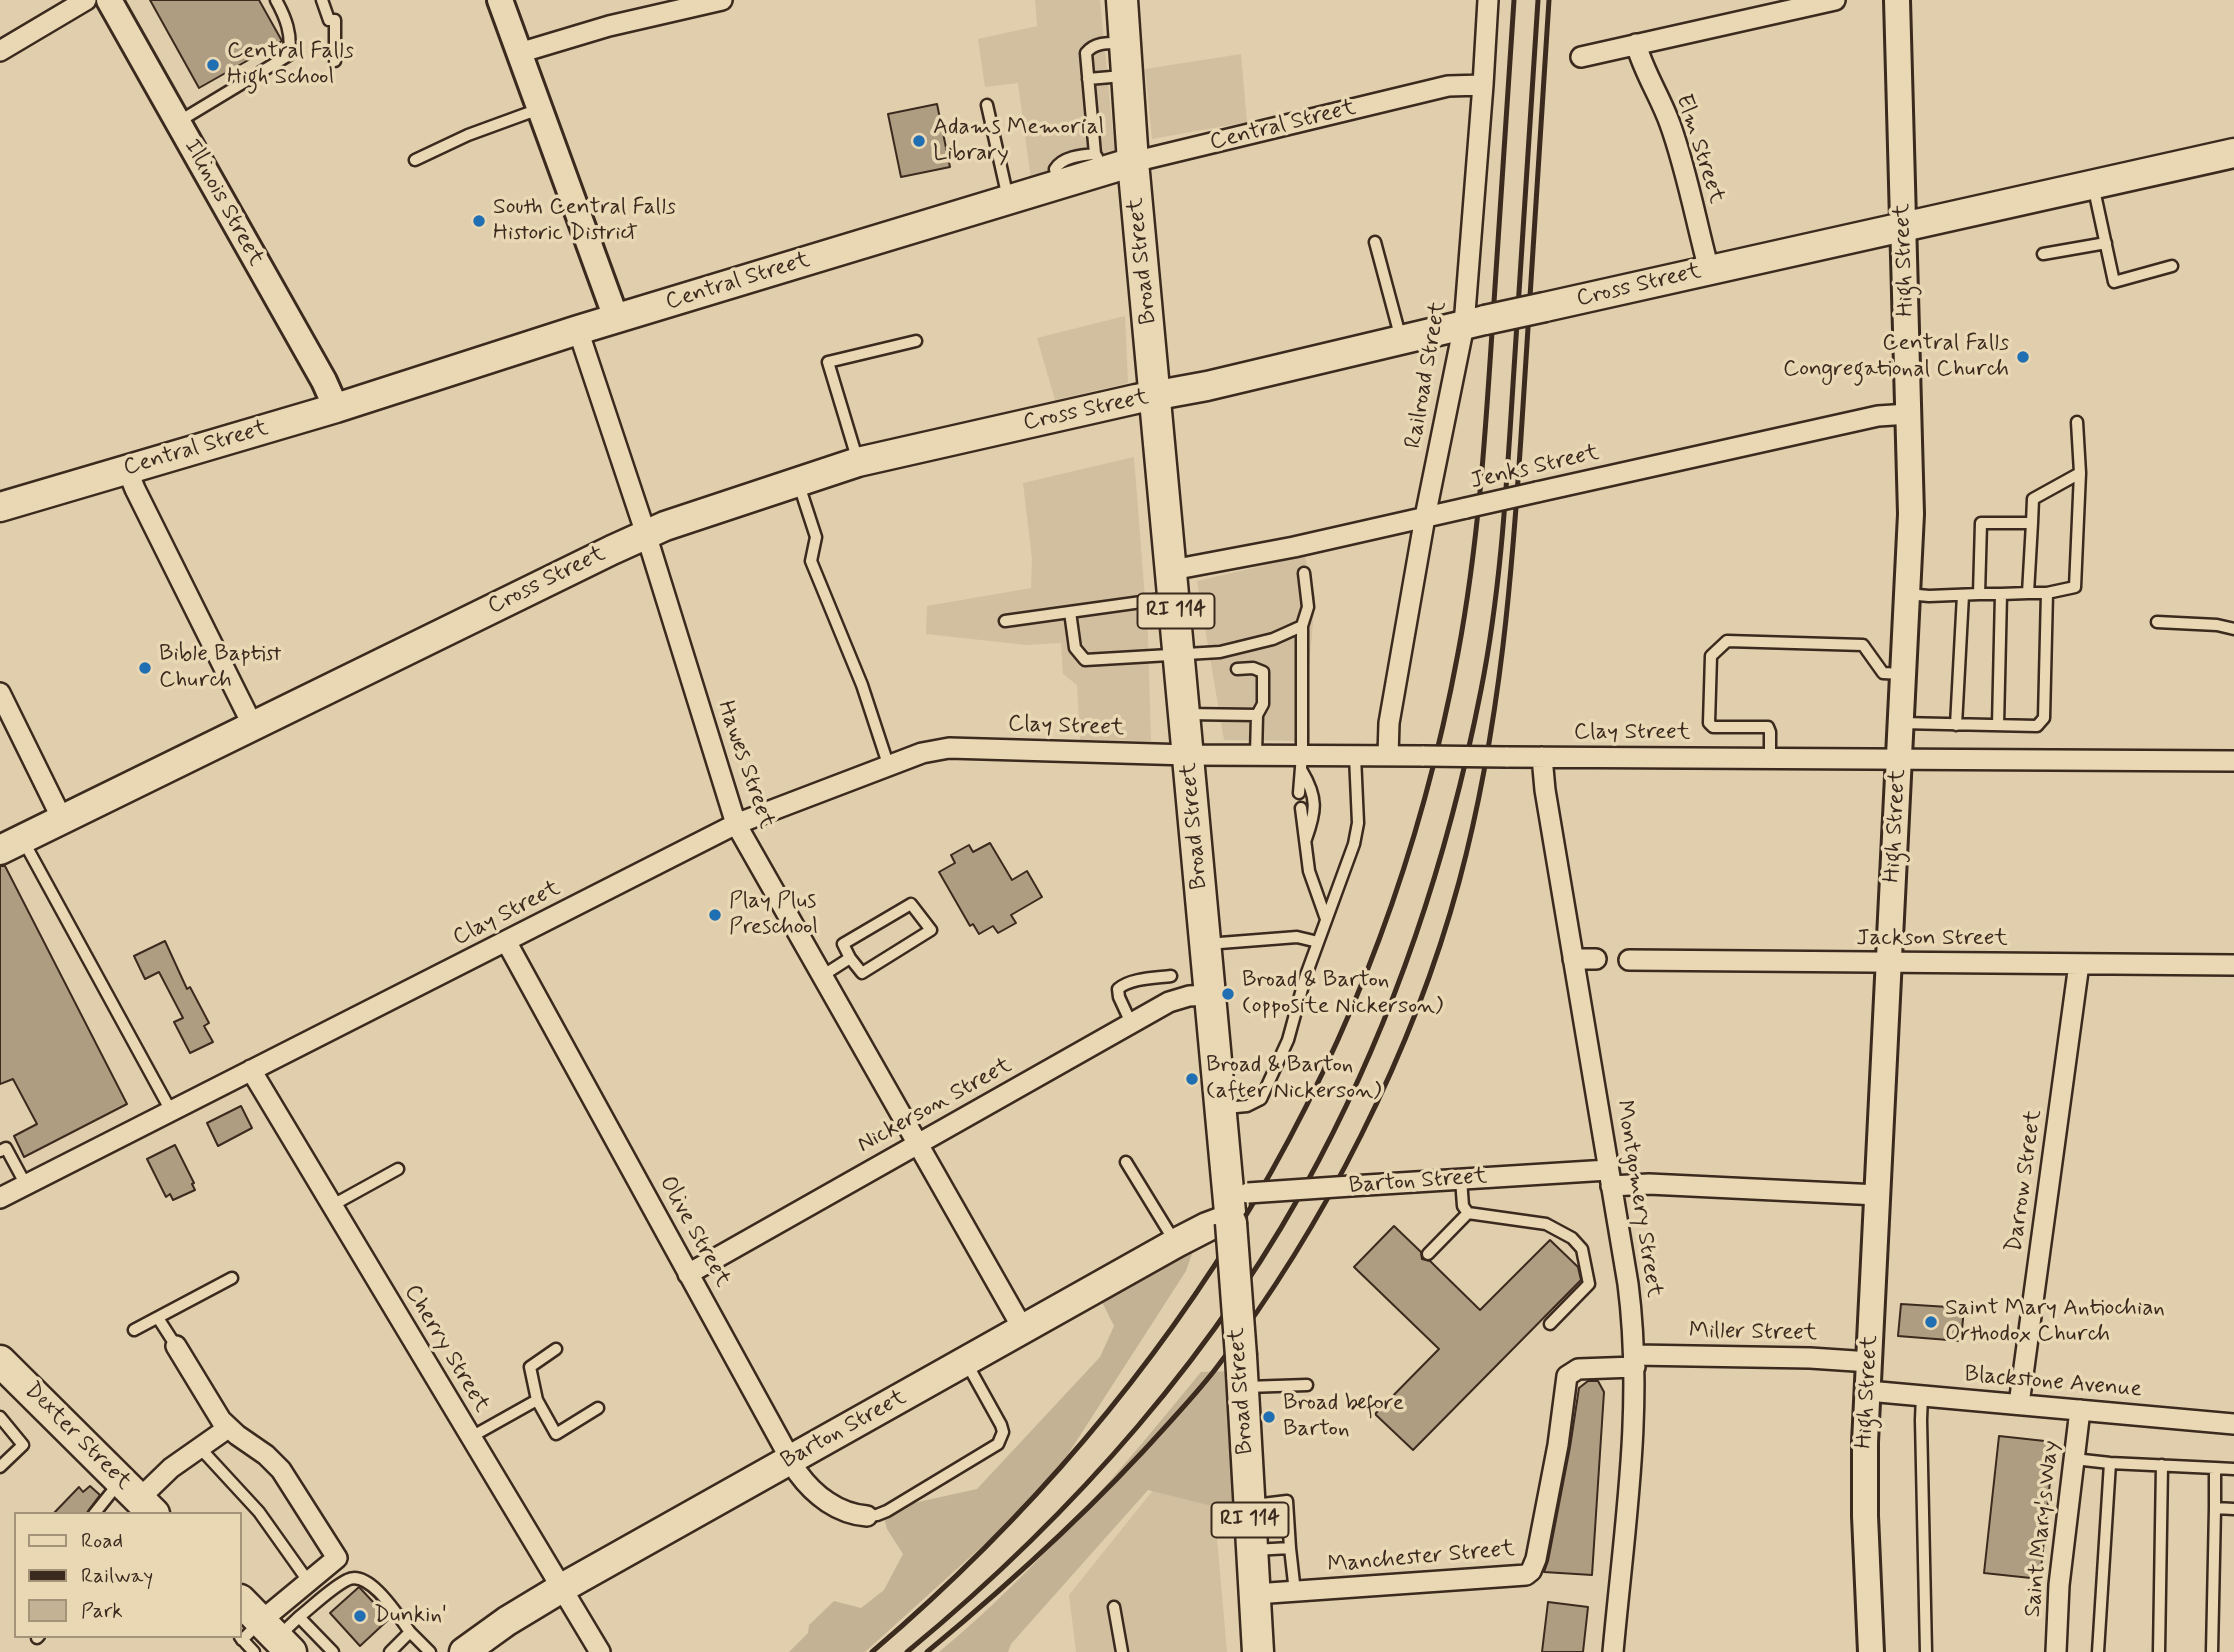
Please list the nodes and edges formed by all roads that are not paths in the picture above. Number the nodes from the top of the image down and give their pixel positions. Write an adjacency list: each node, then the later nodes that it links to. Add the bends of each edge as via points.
1 (86, 0): 13 (street)
2 (109, 0): 22 (street, Illinois Street)
3 (276, 0): 22 (lane, via 289,29 289,55)
4 (322, 0): 16 (lane, via 329,20 335,20)
5 (500, 0): 14 (street)
6 (722, 0): 14 (street)
7 (1122, 0): 11 (main road, Broad Street / RI 114)
8 (1488, 0): 19 (street, Railroad Street)
9 (1835, 0): 12 (street)
10 (1897, 0): 29 (street, High Street)
11 (1125, 42): 17 (main road, Broad Street / RI 114); 18 (lane, via 1091,47 1086,53)
12 (1636, 44): 15 (street); 34 (street, Elm Street, via 1674,134)
13 (0, 51)
14 (519, 53): 21 (street)
15 (1581, 57)
16 (335, 61)
17 (1127, 76): 18 (lane); 25 (main road, Broad Street / RI 114)
18 (1087, 79): 26 (lane)
19 (1483, 85): 25 (street, Central Street, via 1448,86); 36 (street, Railroad Street)
20 (987, 106): 28 (lane)
21 (539, 109): 24 (lane); 35 (street)
22 (177, 122): 41 (street, Illinois Street)
23 (2234, 153): 27 (main road, Cross Street)
24 (415, 160)
25 (1133, 162): 26 (main road, Central Street); 40 (main road, Broad Street / RI 114)
26 (1098, 163): 28 (main road, Central Street, via 1058,186)
27 (2093, 185): 29 (main road, Cross Street); 31 (lane)
28 (1009, 201): 35 (main road, Central Street)
29 (1904, 227): 34 (main road, Cross Street); 42 (street, High Street)
30 (1375, 242): 38 (lane)
31 (2106, 243): 32 (lane); 33 (lane, via 2114,282)
32 (2043, 254)
33 (2172, 266)
34 (1709, 270): 36 (main road, Cross Street, bridge)
35 (616, 318): 37 (main road, Central Street)
36 (1474, 322): 38 (main road, Cross Street); 49 (street, Railroad Street)
37 (578, 330): 41 (main road, Central Street); 51 (street, Hawes Street)
38 (1401, 339): 40 (main road, Cross Street)
39 (916, 341): 44 (lane, via 828,362)
40 (1156, 396): 44 (main road, Cross Street); 53 (main road, Broad Street / RI 114)
41 (336, 408): 45 (main road, Central Street)
42 (1909, 414): 49 (street, Jenks Street, bridge, via 1878,416); 56 (street, High Street, via 1912,496)
43 (2077, 422): 46 (lane)
44 (858, 462): 47 (main road, Cross Street)
45 (127, 469): 48 (main road, Central Street); 74 (street)
46 (2080, 472): 50 (lane, via 2034,499); 55 (lane, via 2075,587)
47 (798, 482): 51 (main road, Cross Street); 84 (lane, via 816,537 811,561 862,685)
48 (0, 507)
49 (1425, 517): 53 (street, Jenks Street); 78 (street, Railroad Street, via 1389,723)
50 (2032, 523): 54 (lane); 57 (lane, via 1981,523)
51 (646, 534): 74 (main road, Cross Street); 88 (street, Hawes Street)
52 (1304, 573): 63 (lane, via 1308,607)
53 (1173, 584): 60 (lane); 65 (main road, Broad Street / RI 114)
54 (2028, 593): 55 (lane); 58 (lane)
55 (2047, 593): 73 (lane, via 2044,718 2037,726)
56 (1907, 594): 59 (lane); 67 (street, High Street)
57 (1979, 594): 58 (lane); 59 (lane)
58 (2001, 594): 73 (lane)
59 (1963, 595): 72 (lane)
60 (1070, 612): 61 (lane); 65 (lane, via 1074,648 1085,660)
61 (1006, 621)
62 (2157, 622): 64 (lane)
63 (1302, 626): 65 (lane, via 1273,639 1220,652); 83 (lane)
64 (2234, 629)
65 (1179, 653): 69 (main road, Broad Street / RI 114)
66 (1237, 669): 70 (lane, via 1263,672 1263,704)
67 (1902, 674): 71 (street, High Street); 80 (lane, via 1883,673 1863,645 1727,641 1710,656 1709,723 1713,727 1768,727)
68 (0, 693): 87 (street)
69 (1185, 714): 70 (lane); 75 (main road, Broad Street / RI 114)
70 (1257, 715): 76 (lane)
71 (1900, 723): 72 (lane); 81 (street, High Street)
72 (1956, 725): 73 (lane)
73 (1998, 725)
74 (253, 726): 87 (main road, Cross Street)
75 (1189, 755): 76 (street, Clay Street); 84 (street, Clay Street, via 949,748); 94 (main road, Broad Street / RI 114)
76 (1256, 755): 83 (street, Clay Street)
77 (1355, 756): 78 (street, Clay Street); 83 (street, Clay Street); 91 (lane, via 1356,833)
78 (1388, 756): 79 (street, Clay Street, bridge)
79 (1542, 757): 80 (street, Clay Street); 96 (street, Montgomery Street)
80 (1770, 758): 81 (street, Clay Street)
81 (1899, 759): 82 (street, Clay Street); 99 (street, High Street)
82 (2234, 761)
83 (1302, 763): 85 (lane); 89 (lane, via 1313,789 1314,814)
84 (888, 764): 88 (street, Clay Street)
85 (1299, 793)
86 (1301, 808): 89 (lane)
87 (62, 819): 90 (main road, Cross Street)
88 (736, 824): 92 (street, Clay Street); 102 (street, Hawes Street)
89 (1305, 843): 91 (lane)
90 (11, 844): 108 (lane)
91 (1326, 919): 93 (lane)
92 (506, 941): 106 (street, Clay Street); 124 (street, Olive Street)
93 (1318, 942): 94 (lane, via 1297,937); 107 (lane, via 1292,1029 1261,1098 1247,1106)
94 (1206, 944): 104 (main road, Broad Street / RI 114)
95 (850, 958): 95 (lane, via 862,973 931,930 911,904 843,944); 102 (lane)
96 (1573, 959): 97 (street); 114 (street, Montgomery Street)
97 (1596, 959)
98 (1629, 960): 99 (street, Jackson Street)
99 (1889, 963): 100 (street, Jackson Street); 117 (street, High Street)
100 (2079, 964): 101 (street, Jackson Street); 141 (street, Darrow Street)
101 (2234, 965)
102 (821, 976): 110 (street, Hawes Street)
103 (1171, 976): 105 (lane, via 1118,989)
104 (1210, 995): 105 (street, Nickerson Street, via 1180,997); 107 (main road, Broad Street / RI 114)
105 (1131, 1023): 110 (street, Nickerson Street)
106 (251, 1070): 108 (street, Clay Street); 119 (street, Cherry Street)
107 (1221, 1109): 120 (main road, Broad Street / RI 114)
108 (171, 1111): 116 (street, Clay Street)
109 (0, 1136): 111 (lane)
110 (917, 1144): 124 (street, Nickerson Street); 128 (street, Hawes Street)
111 (3, 1150): 116 (lane)
112 (1126, 1162): 122 (lane)
113 (398, 1169): 119 (lane)
114 (1610, 1178): 115 (street, Barton Street); 117 (street, Barton Street, via 1649,1184); 133 (street, Montgomery Street)
115 (1461, 1179): 120 (street, Barton Street, bridge, via 1350,1186); 121 (lane)
116 (26, 1185): 118 (street, Clay Street)
117 (1878, 1195): 134 (street, High Street)
118 (0, 1198)
119 (331, 1206): 147 (street, Cherry Street)
120 (1235, 1207): 122 (main road, Barton Street); 137 (main road, Broad Street / RI 114, bridge)
121 (1468, 1213): 123 (lane); 127 (lane, via 1546,1224 1583,1249 1589,1284)
122 (1176, 1243): 128 (main road, Barton Street)
123 (1428, 1254)
124 (688, 1274): 150 (street, Olive Street)
125 (232, 1278): 126 (lane)
126 (159, 1318): 129 (lane); 130 (lane)
127 (1550, 1324)
128 (1023, 1329): 132 (main road, Barton Street)
129 (134, 1330)
130 (176, 1346): 146 (street)
131 (556, 1349): 140 (lane, via 530,1367)
132 (966, 1361): 150 (main road, Barton Street); 161 (lane, via 1001,1425 1001,1438 993,1448 887,1511)
133 (1635, 1361): 134 (street, Miller Street, via 1810,1358); 166 (street, Manchester Street, via 1578,1369 1567,1376 1536,1559 1526,1575); 180 (street, Montgomery Street, via 1633,1438)
134 (1870, 1362): 138 (street, High Street)
135 (3, 1370): 156 (main road, Dexter Street)
136 (1307, 1385): 137 (lane)
137 (1242, 1387): 157 (main road, Broad Street / RI 114)
138 (1868, 1391): 139 (street, Blackstone Avenue); 181 (street, High Street, via 1865,1491)
139 (1923, 1395): 141 (street, Blackstone Avenue); 182 (lane)
140 (537, 1400): 142 (lane, via 555,1434); 147 (lane)
141 (2019, 1404): 143 (street, Blackstone Avenue)
142 (598, 1408)
143 (2080, 1410): 145 (street, Blackstone Avenue); 149 (street, Saint Mary's Way)
144 (0, 1417): 153 (lane, via 23,1445)
145 (2234, 1424)
146 (228, 1428): 148 (street); 164 (street, via 281,1470 337,1558)
147 (471, 1437): 165 (street, Cherry Street)
148 (200, 1448): 156 (street); 164 (lane, via 259,1512)
149 (2074, 1459): 151 (lane); 183 (street, Saint Mary's Way)
150 (790, 1460): 161 (street, Olive Street, via 806,1484 827,1502); 165 (main road, Barton Street)
151 (2110, 1463): 152 (lane); 184 (lane)
152 (2162, 1465): 154 (lane); 185 (lane)
153 (0, 1467)
154 (2215, 1468): 155 (lane); 158 (lane)
155 (2234, 1469)
156 (138, 1498): 160 (lane)
157 (1250, 1505): 162 (lane, via 1287,1501); 163 (main road, Broad Street / RI 114)
158 (2215, 1508): 159 (lane); 186 (lane)
159 (2234, 1509)
160 (100, 1512)
161 (867, 1516)
162 (1290, 1548): 163 (lane); 166 (lane)
163 (1252, 1550): 167 (main road, Broad Street / RI 114)
164 (308, 1581): 172 (street)
165 (560, 1589): 176 (main road, Barton Street); 177 (street, Cherry Street)
166 (1295, 1592): 167 (street, Manchester Street)
167 (1255, 1594): 179 (main road, Broad Street / RI 114)
168 (242, 1604): 172 (main road)
169 (1114, 1607): 178 (lane)
170 (299, 1617): 171 (lane, via 349,1578 360,1578 387,1600); 172 (lane); 173 (lane)
171 (410, 1632): 174 (lane); 175 (lane)
172 (261, 1640)
173 (333, 1652)
174 (390, 1652)
175 (430, 1652)
176 (464, 1652)
177 (600, 1652)
178 (1122, 1652)
179 (1258, 1652)
180 (1613, 1652)
181 (1871, 1652)
182 (1926, 1652)
183 (2056, 1652)
184 (2098, 1652)
185 (2159, 1652)
186 (2212, 1652)

